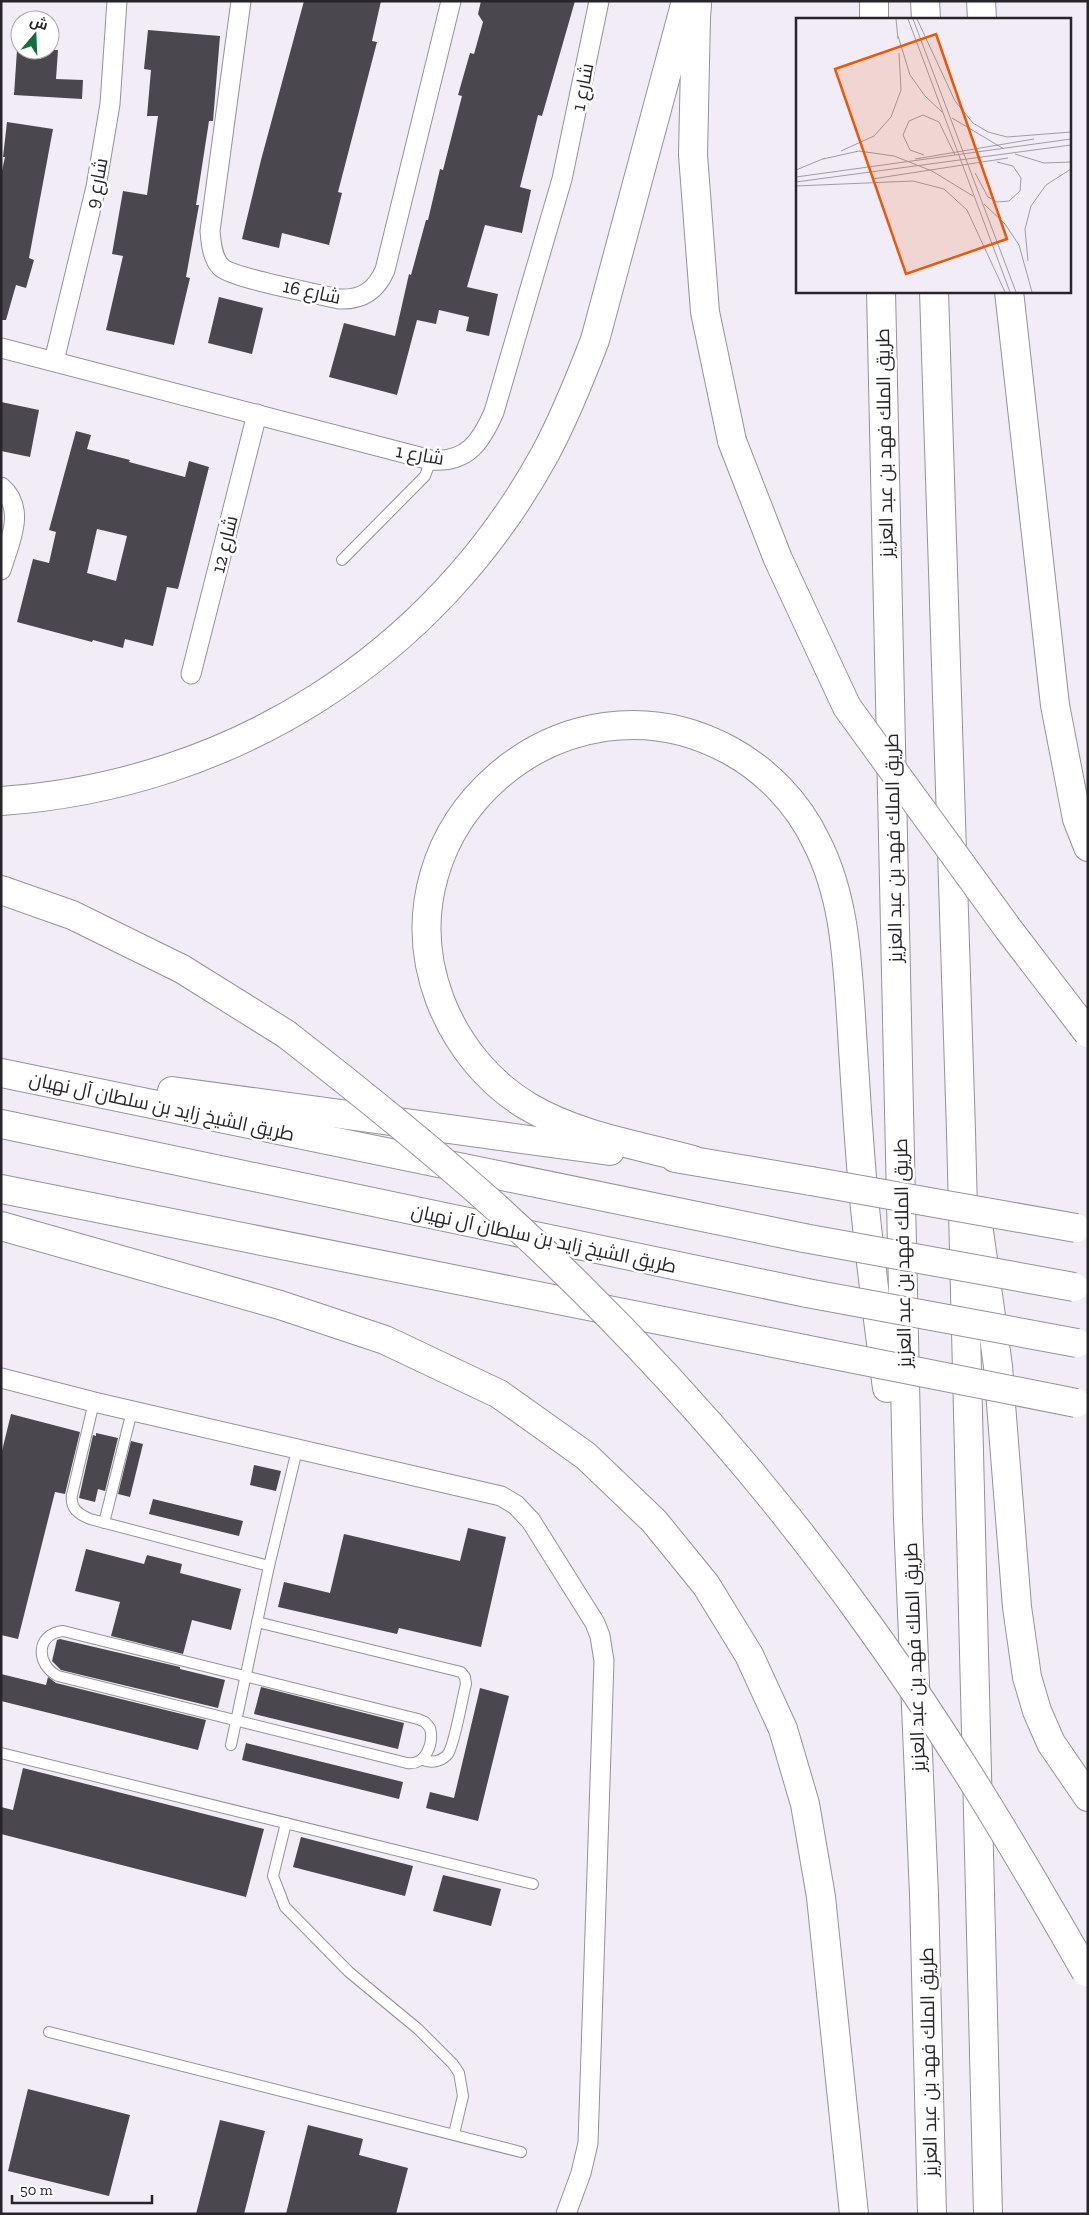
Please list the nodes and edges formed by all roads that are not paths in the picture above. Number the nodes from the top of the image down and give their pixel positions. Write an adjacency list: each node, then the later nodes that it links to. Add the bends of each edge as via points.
1 (117, 1): 17 (street, شارع 9, via 110,104 98,179)
2 (241, 1): 3 (street, شارع 16, via 210,231 214,254 221,267 229,272 339,299 351,299 373,289 385,270)
3 (451, 1)
4 (599, 1): 19 (street, شارع 1, via 562,179 494,412 483,435 468,451 456,459)
5 (686, 1): 24 (highway, via 595,340 580,379 545,455 488,541 450,588 382,653 335,687 236,742 151,775 100,788)
6 (698, 1): 27 (highway, bridge, via 693,155 705,312 732,441 778,559 847,707 1008,930)
7 (874, 1): 10 (highway)
8 (925, 1): 11 (highway)
9 (981, 1): 12 (highway)
10 (874, 18)
11 (926, 18)
12 (982, 18)
13 (880, 292): 43 (highway, طريق الملك فهد بن عبد العزيز)
14 (934, 292): 31 (highway)
15 (1009, 292): 25 (highway, via 1055,705 1077,819)
16 (1, 348): 17 (street, شارع 1)
17 (54, 361): 18 (street, شارع 1)
18 (257, 414): 19 (street, شارع 1); 23 (street, شارع 12)
19 (431, 460): 21 (lane, via 425,476)
20 (1, 487): 22 (street, via 12,499 15,516)
21 (342, 560)
22 (1, 570)
23 (191, 674)
24 (1, 801)
25 (1088, 847)
26 (1, 890): 55 (highway, bridge, via 72,915 182,969 286,1034 394,1119 499,1210 598,1306 693,1407 782,1512 866,1622 955,1752 1018,1853)
27 (1088, 1033)
28 (1, 1073): 29 (highway, طريق الشيخ زايد بن سلطان آل نهيان)
29 (38, 1081): 32 (highway, via 95,1082 151,1088 452,1131); 36 (highway, طريق الشيخ زايد بن سلطان آل نهيان, bridge, via 804,1238)
30 (1, 1124): 37 (highway, طريق الشيخ زايد بن سلطان آل نهيان, bridge, via 807,1294)
31 (961, 1131): 52 (highway, via 996,1346 1017,1607 1027,1677 1037,1711 1052,1743); 62 (highway)
32 (692, 1160): 35 (highway, bridge); 43 (highway, via 564,1124 521,1102 494,1081 465,1049 444,1011 435,984 428,946 429,901 439,863 456,828 481,793 516,762 557,739 580,732 611,726 651,725 698,736 719,745 757,768 790,800 812,832 825,860 845,940 870,1254)
33 (1, 1189): 40 (highway, bridge)
34 (1, 1226): 60 (highway, via 280,1305 386,1340 498,1394 586,1456 654,1521 706,1585 749,1655 783,1729 805,1804 821,1897)
35 (1082, 1229)
36 (1081, 1289)
37 (1082, 1344)
38 (1, 1378): 39 (street)
39 (94, 1402): 41 (street); 44 (lane, via 71,1500 79,1514)
40 (1082, 1404)
41 (132, 1411): 42 (street); 44 (lane)
42 (296, 1450): 45 (lane); 59 (street, via 509,1500 531,1521 588,1611 600,1636 604,1661 588,2143)
43 (908, 1519): 61 (highway, طريق الملك فهد بن عبد العزيز, via 924,1894)
44 (104, 1523): 45 (lane)
45 (269, 1566): 46 (lane)
46 (257, 1622): 47 (lane); 51 (lane, via 460,1672 466,1684 450,1750 441,1760)
47 (246, 1676): 48 (lane); 48 (lane, via 72,1632 53,1634 42,1648 46,1668 58,1676); 51 (lane, via 425,1722 431,1734)
48 (236, 1720): 49 (lane); 51 (lane, via 407,1763)
49 (231, 1745)
50 (1, 1753): 53 (lane)
51 (423, 1760)
52 (1088, 1797)
53 (286, 1823): 54 (lane); 57 (lane, via 273,1876 286,1907 349,1972 418,2028 453,2064 459,2073 464,2096)
54 (533, 1884)
55 (1087, 1975)
56 (48, 2032): 57 (lane)
57 (454, 2134): 58 (lane)
58 (521, 2152)
59 (566, 2214)
60 (854, 2214)
61 (932, 2214)
62 (988, 2214)

